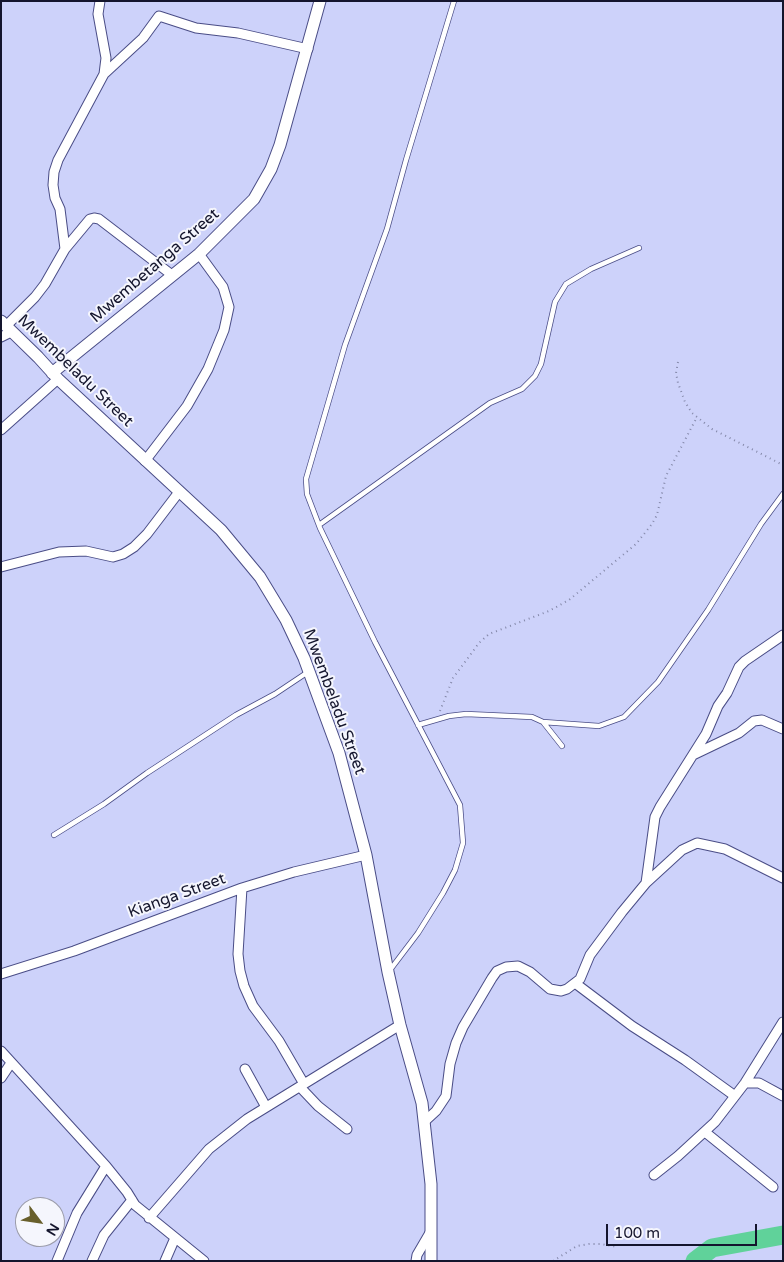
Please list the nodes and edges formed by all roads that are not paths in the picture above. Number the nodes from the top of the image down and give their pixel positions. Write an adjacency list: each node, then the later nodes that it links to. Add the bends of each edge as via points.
1 (100, 1): 5 (street, via 98,14 106,58)
2 (320, 1): 4 (street, Mwembetanga Street)
3 (454, 1): 16 (lane, via 387,229 345,345 309,464 307,494)
4 (308, 48): 5 (street, via 196,28 159,16 143,38); 8 (street, Mwembetanga Street, via 271,169 254,199)
5 (104, 74): 7 (street, via 54,172 53,185 60,209)
6 (639, 248): 16 (lane, via 590,269 566,284 555,302 541,364 522,389 490,403)
7 (65, 250): 9 (street, via 90,219 99,219); 10 (street, via 40,291)
8 (199, 254): 9 (street, Mwembetanga Street); 13 (street, via 223,286 229,307 224,330 208,369 187,406)
9 (172, 275): 11 (street, Mwembetanga Street)
10 (5, 329): 11 (street, Mwembeladu Street)
11 (55, 376): 12 (street); 13 (street, Mwembeladu Street)
12 (1, 430)
13 (145, 462): 14 (street, Mwembeladu Street)
14 (179, 492): 17 (street, via 147,534 123,554 113,557 86,550 58,552); 19 (street, Mwembeladu Street, via 221,530 260,577 286,620)
15 (783, 494): 20 (lane, via 658,682 624,716 599,726)
16 (319, 525): 21 (lane)
17 (1, 567)
18 (783, 635): 24 (street, via 739,667)
19 (309, 671): 25 (lane); 26 (street, Mwembeladu Street, via 339,754)
20 (543, 722): 21 (lane, via 532,717 466,714); 23 (lane)
21 (418, 725): 30 (lane, via 460,805 463,843 443,894)
22 (783, 729): 24 (street, via 762,720 754,721 739,733)
23 (562, 746)
24 (693, 755): 28 (street, via 655,817)
25 (54, 835)
26 (366, 855): 29 (street, Kianga Street); 30 (street, Mwembeladu Street)
27 (783, 878): 28 (street, via 725,850 697,843 682,850)
28 (646, 883): 32 (street, via 590,954)
29 (242, 888): 31 (street, Kianga Street, via 74,951); 40 (street, via 238,954 244,986 253,1006 279,1041)
30 (388, 972): 34 (street, Mwembeladu Street)
31 (1, 974)
32 (575, 984): 41 (street); 44 (street, via 567,989 550,990 518,966 497,971 456,1043 446,1096)
33 (783, 1022): 39 (street)
34 (400, 1025): 40 (street); 44 (street, Mwembeladu Street)
35 (1, 1051): 36 (street)
36 (11, 1063): 38 (street); 47 (street)
37 (245, 1069): 43 (street)
38 (1, 1078)
39 (744, 1083): 41 (street); 42 (street, via 758,1084)
40 (302, 1086): 43 (street); 45 (street, via 318,1106)
41 (735, 1096): 46 (street)
42 (783, 1096)
43 (266, 1107): 51 (street, via 209,1149)
44 (424, 1122): 52 (street, Mwembeladu Street)
45 (347, 1129)
46 (705, 1132): 48 (street); 49 (street)
47 (106, 1166): 50 (street); 54 (street, via 77,1213)
48 (654, 1175)
49 (773, 1187)
50 (132, 1200): 51 (street); 55 (street, via 104,1235)
51 (149, 1218): 53 (street)
52 (432, 1231): 58 (street); 59 (street, Mwembeladu Street)
53 (175, 1238): 56 (street); 57 (street)
54 (57, 1261)
55 (92, 1261)
56 (165, 1261)
57 (204, 1261)
58 (416, 1261)
59 (431, 1261)

